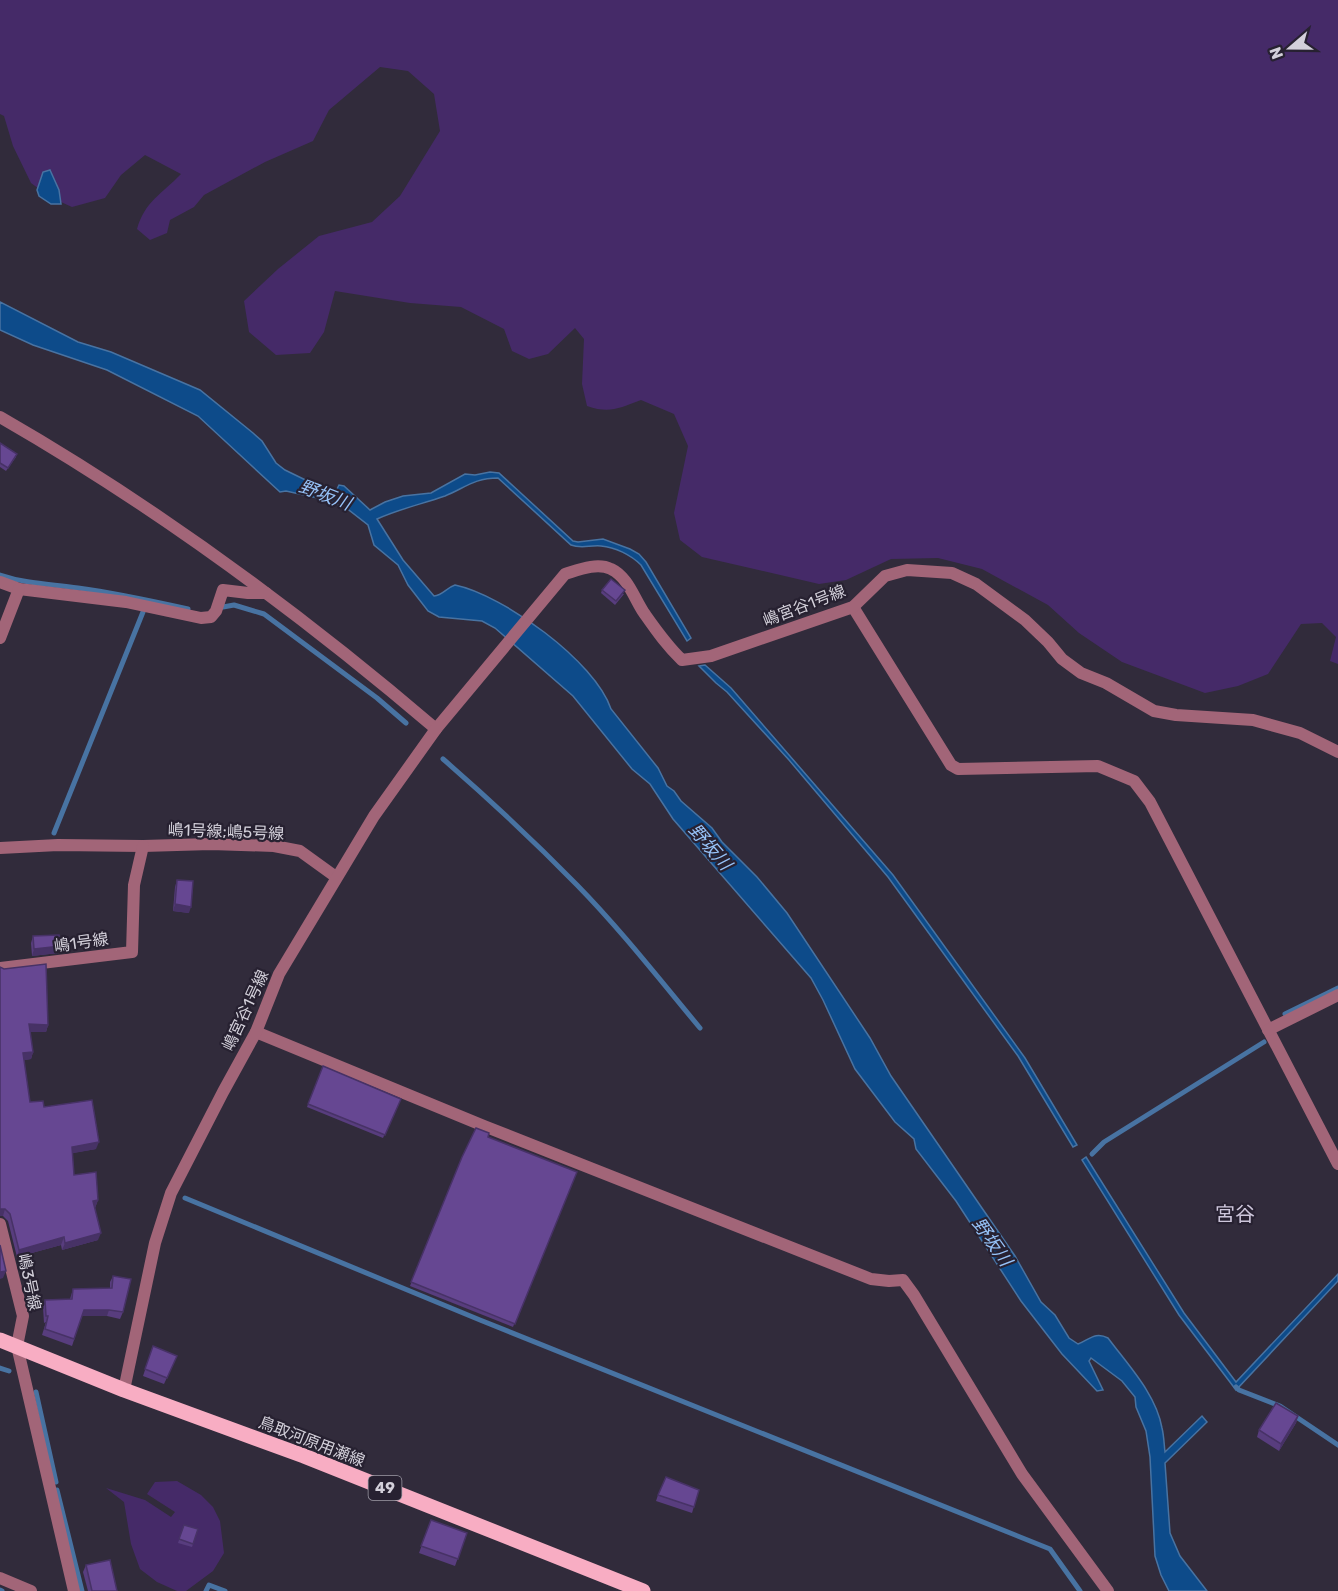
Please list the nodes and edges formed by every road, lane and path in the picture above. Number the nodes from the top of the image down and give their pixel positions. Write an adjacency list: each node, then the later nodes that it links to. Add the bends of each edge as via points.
1 (0, 417): 4 (street, via 212,552)
2 (0, 582): 3 (street)
3 (19, 588): 4 (street, via 126,602 201,618 211,617 216,611 223,590); 6 (street)
4 (266, 593): 7 (street)
5 (853, 607): 7 (street, 嶋宮谷1号線, via 711,656 682,660 669,648 627,584 610,568 589,567 565,574); 8 (street, 嶋宮谷1号線, via 885,576 907,570 952,573 976,584 1024,620 1062,659 1081,672 1154,711 1253,720 1300,734); 14 (street, via 951,765 1098,766 1134,781 1155,812)
6 (0, 638)
7 (436, 729): 11 (street, 嶋宮谷1号線)
8 (1338, 752)
9 (143, 846): 10 (street, 嶋1号線;嶋5号線); 11 (street, 嶋1号線;嶋5号線, via 274,846 300,851); 12 (street, 嶋1号線, via 134,885 132,952)
10 (0, 848)
11 (336, 877): 15 (street, 嶋宮谷1号線, via 279,974)
12 (0, 968)
13 (1338, 996): 14 (street)
14 (1268, 1030): 16 (street)
15 (256, 1032): 20 (street, 嶋宮谷1号線, via 171,1193 155,1243); 25 (street, via 871,1279 903,1280 1022,1474)
16 (1338, 1164)
17 (0, 1224): 19 (street, 嶋3号線, via 23,1316)
18 (0, 1340): 19 (main road, 鳥取河原用瀬線 / 49)
19 (17, 1346): 20 (main road, 鳥取河原用瀬線 / 49); 23 (street)
20 (124, 1390): 24 (main road, 鳥取河原用瀬線 / 49, via 304,1455)
21 (0, 1578): 22 (street)
22 (31, 1591)
23 (74, 1591)
24 (643, 1591)
25 (1108, 1591)

